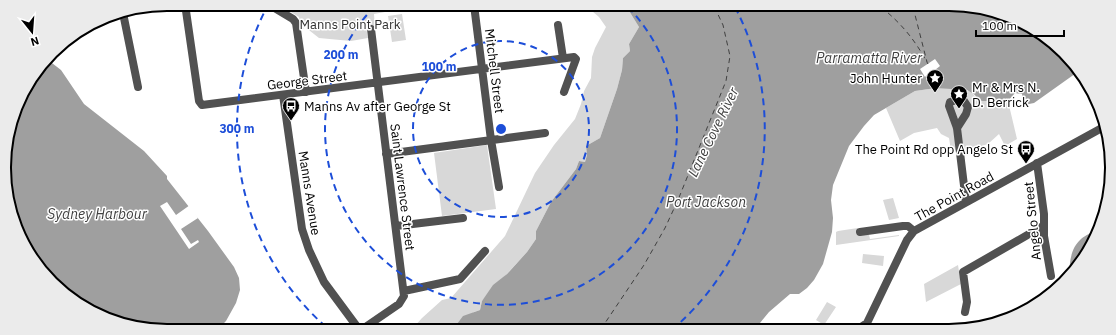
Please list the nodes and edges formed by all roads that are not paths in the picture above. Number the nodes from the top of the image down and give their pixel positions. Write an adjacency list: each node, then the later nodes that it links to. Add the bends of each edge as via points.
1 (186, 11): 13 (street, George Street, via 199,101 202,105)
2 (280, 11): 11 (street, via 293,19 296,24)
3 (475, 11): 8 (street, Mitchell Street)
4 (124, 17): 10 (street)
5 (558, 25): 7 (street)
6 (371, 29): 9 (street, Saint Lawrence Street)
7 (563, 58): 8 (street, George Street); 12 (street, via 576,59)
8 (482, 68): 9 (street, George Street); 17 (street, Mitchell Street)
9 (378, 83): 11 (street, George Street); 18 (street, Saint Lawrence Street)
10 (138, 87)
11 (306, 92): 13 (street, George Street)
12 (564, 92)
13 (283, 95): 31 (street, Manns Avenue, via 302,229 324,282)
14 (957, 128): 21 (street)
15 (1100, 129): 19 (street, The Point Road)
16 (544, 133): 17 (street)
17 (491, 140): 18 (street); 20 (street, Mitchell Street)
18 (386, 154): 23 (street, Saint Lawrence Street)
19 (1037, 164): 21 (street, The Point Road); 24 (street, Angelo Street, via 1044,214)
20 (499, 187)
21 (966, 202): 25 (street, The Point Road)
22 (463, 218): 23 (street)
23 (396, 226): 29 (street, Saint Lawrence Street)
24 (1043, 226): 28 (street, Angelo Street); 30 (street, via 964,272 967,302)
25 (914, 231): 26 (street, via 908,226 903,226); 33 (street, The Point Road, via 907,240)
26 (860, 232)
27 (485, 251): 29 (street, via 460,279)
28 (1051, 276)
29 (404, 291): 32 (street, via 400,304)
30 (965, 312)
31 (355, 324)
32 (370, 324)
33 (866, 324)

